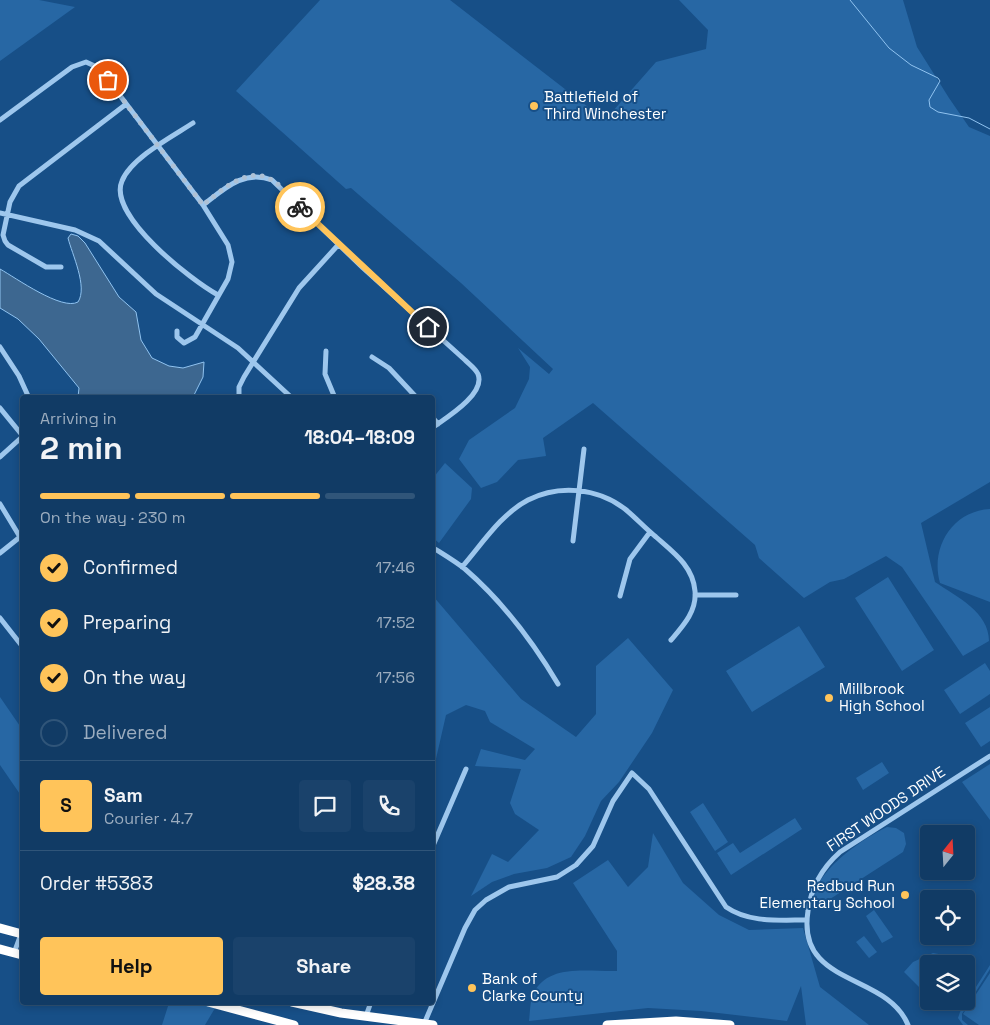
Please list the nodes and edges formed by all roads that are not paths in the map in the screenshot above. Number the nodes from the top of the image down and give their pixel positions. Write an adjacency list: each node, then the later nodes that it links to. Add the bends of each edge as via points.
1 (125, 105): 2 (street, via 99,68 86,62 72,67); 4 (street); 7 (street, via 19,186)
2 (0, 120)
3 (193, 123): 4 (street)
4 (157, 147): 5 (street); 10 (street, via 132,166 122,181 122,201 128,214 155,246 182,271)
5 (203, 205): 8 (street, via 242,178 264,176); 10 (street, via 228,245 232,262 228,279)
6 (0, 213): 7 (street)
7 (8, 213): 9 (street, via 3,236 8,245 46,267); 11 (street, via 94,238 156,294)
8 (339, 244): 16 (street, via 295,294); 24 (street, via 476,371 479,383 474,393)
9 (60, 267)
10 (218, 295): 11 (street)
11 (202, 325): 12 (street, via 195,337 184,343 177,337); 16 (street)
12 (177, 331)
13 (0, 347): 17 (street)
14 (326, 351): 20 (street, via 325,374)
15 (372, 357): 21 (street, via 389,368)
16 (255, 361): 18 (street, via 239,387); 19 (street)
17 (28, 395)
18 (239, 395)
19 (289, 395)
20 (334, 395)
21 (413, 395)
22 (0, 408): 26 (street)
23 (435, 420): 24 (street)
24 (438, 424): 25 (street)
25 (435, 426)
26 (20, 433)
27 (20, 438): 29 (street)
28 (584, 449): 30 (street)
29 (0, 456)
30 (579, 491): 32 (street, via 597,494 614,502); 33 (street); 36 (street, via 551,492 520,505 499,523)
31 (0, 504): 35 (street, via 20,537)
32 (650, 532): 38 (street, via 630,559); 39 (street, via 687,567 694,582)
33 (573, 541)
34 (435, 549): 36 (street)
35 (0, 553)
36 (462, 567): 43 (street, via 515,621)
37 (736, 595): 39 (street)
38 (620, 596)
39 (695, 596): 41 (street, via 689,616)
40 (0, 618): 42 (street)
41 (671, 640)
42 (20, 643)
43 (558, 684)
44 (990, 756): 47 (street, FIRST WOODS DRIVE, via 840,852 826,866 815,885)
45 (466, 769): 46 (street)
46 (435, 841)
47 (806, 920): 55 (street, via 752,918 726,907 649,789 632,773 613,801 593,846 576,864 557,876 498,892 475,910); 62 (street, FIRST WOODS DRIVE, via 812,944 825,964 841,976 889,999)
48 (0, 928): 49 (highway)
49 (20, 933)
50 (0, 949): 51 (highway)
51 (18, 954)
52 (219, 1005): 58 (highway)
53 (308, 1005): 57 (highway)
54 (370, 1005): 57 (street)
55 (435, 1005)
56 (435, 1005): 59 (street)
57 (366, 1016): 59 (highway)
58 (294, 1025)
59 (427, 1025)
60 (607, 1025): 61 (highway, via 676,1021)
61 (730, 1025)
62 (908, 1025)

